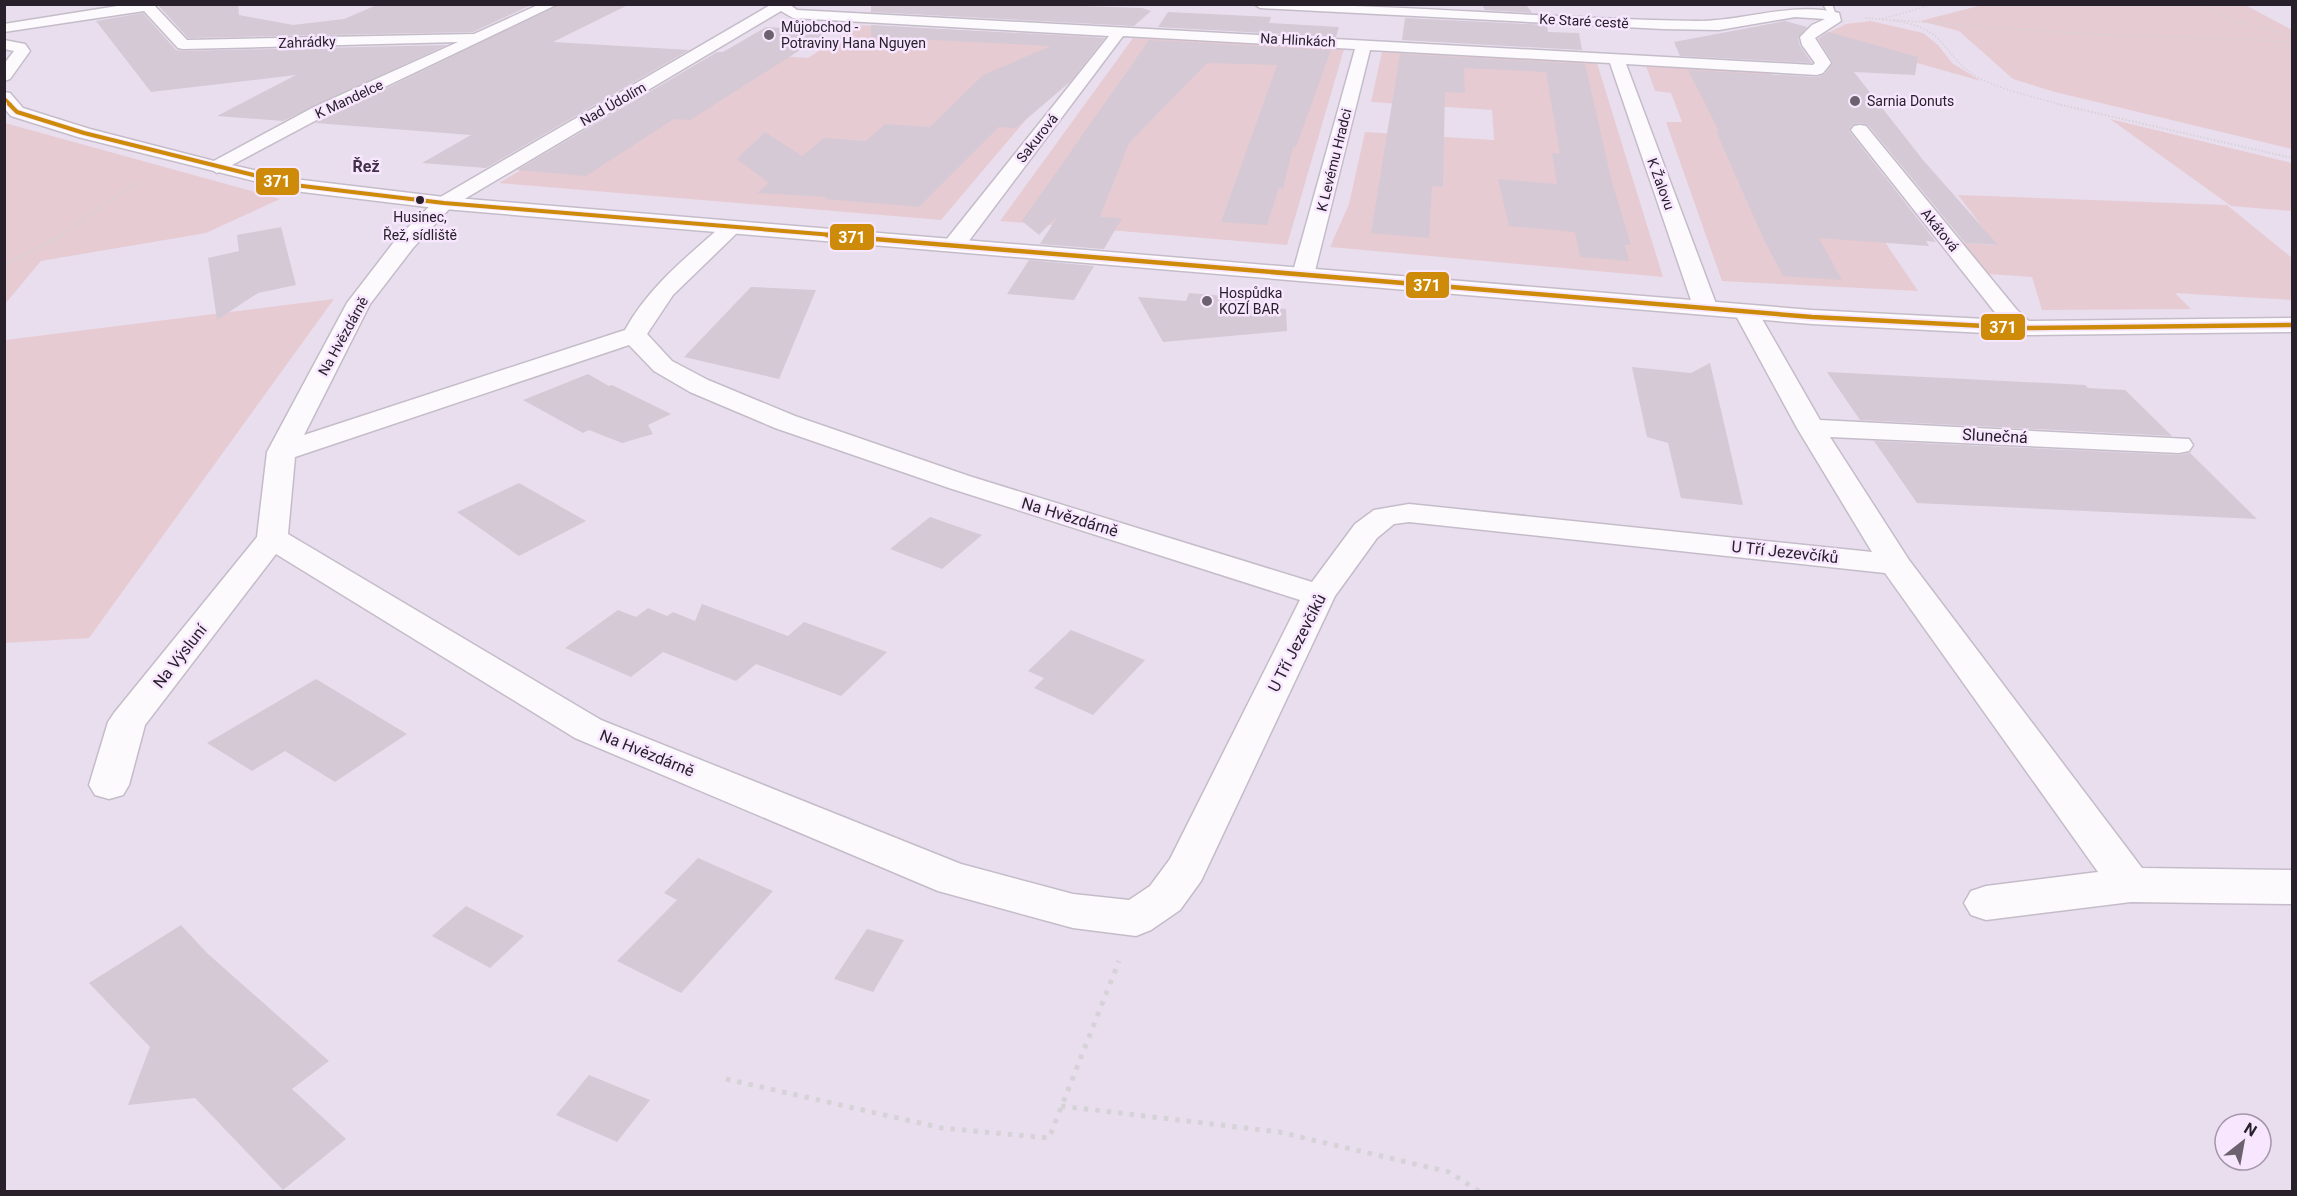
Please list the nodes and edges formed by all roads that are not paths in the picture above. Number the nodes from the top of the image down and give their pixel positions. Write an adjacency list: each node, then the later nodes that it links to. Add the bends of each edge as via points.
1 (552, 4): 12 (street, K Mandelce)
2 (1260, 4): 8 (street, Ke Staré cestě, via 1703,26 1733,25)
3 (146, 5): 10 (street, Zahrádky); 12 (street, Zahrádky, via 183,45)
4 (781, 5): 9 (street, Na Hlinkách, via 793,14); 20 (street, Nad Údolím)
5 (1741, 8): 8 (street)
6 (969, 9): 9 (street)
7 (1831, 10): 8 (street, Ke Staré cestě); 15 (street, Na Hlinkách, via 1834,21 1808,36 1809,45 1823,63 1817,70)
8 (1795, 13)
9 (951, 22): 11 (street, Na Hlinkách)
10 (4, 28)
11 (1120, 31): 14 (street, Na Hlinkách); 22 (street, Sakurová)
12 (483, 36): 19 (street, K Mandelce, via 320,111)
13 (4, 44): 16 (street, via 20,46 22,51)
14 (1364, 44): 15 (street, Na Hlinkách); 23 (street, K Levému Hradci)
15 (1616, 58): 24 (street, K Žalovu)
16 (4, 76)
17 (4, 97): 19 (street, via 16,112)
18 (1860, 130): 27 (street, Akátová, via 2009,315)
19 (217, 166): 20 (street, via 294,185)
20 (444, 203): 21 (street); 31 (street, Na Hvězdárně, via 405,243 359,303)
21 (732, 228): 22 (street); 28 (street, via 662,294 642,317)
22 (954, 245): 23 (street)
23 (1303, 275): 24 (street)
24 (1706, 309): 25 (street)
25 (1746, 312): 27 (street); 29 (street)
26 (2292, 325): 27 (street)
27 (2024, 328)
28 (634, 335): 31 (street); 34 (street, Na Hvězdárně, via 663,366 699,386 785,422 959,482)
29 (1811, 428): 30 (street, Slunečná); 33 (street)
30 (2179, 445)
31 (281, 452): 32 (street, Na Hvězdárně)
32 (273, 538): 35 (street, Na Výsluní, via 127,722); 39 (street, Na Hvězdárně, via 588,729 953,879 1073,910)
33 (1895, 564): 34 (street, U Tří Jezevčíků, via 1409,513 1385,516 1366,531); 36 (street)
34 (1319, 596): 39 (street, U Tří Jezevčíků, via 1186,869 1165,897)
35 (109, 785)
36 (2131, 885): 37 (street); 38 (street)
37 (2292, 886)
38 (1986, 903)
39 (1136, 918)

